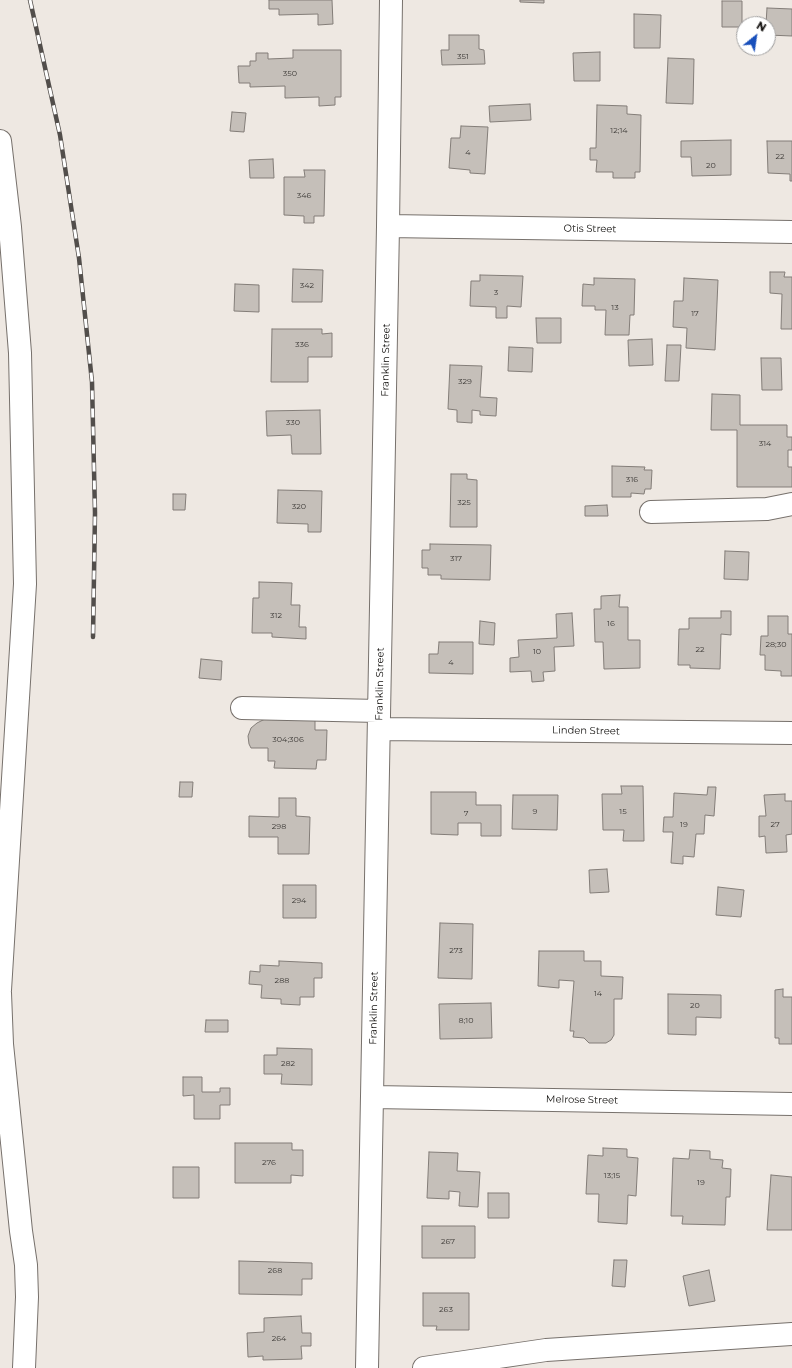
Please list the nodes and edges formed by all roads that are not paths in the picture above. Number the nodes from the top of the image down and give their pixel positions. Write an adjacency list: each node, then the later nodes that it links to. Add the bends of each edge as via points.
1 (391, 0): 3 (street, Franklin Street)
2 (0, 141): 10 (street, via 20,353 25,584)
3 (388, 226): 4 (street, Otis Street); 8 (street, Franklin Street)
4 (792, 232)
5 (792, 504): 6 (street, via 767,509)
6 (651, 512)
7 (242, 708): 8 (street, Linden Street)
8 (379, 720): 9 (street, Linden Street); 12 (street, Franklin Street)
9 (792, 733)
10 (0, 990)
11 (0, 993): 16 (street, via 2,1044 26,1265)
12 (373, 1097): 13 (street, Melrose Street); 17 (street, Franklin Street)
13 (792, 1104)
14 (792, 1334): 15 (street, via 546,1350)
15 (433, 1367)
16 (24, 1368)
17 (367, 1368)

